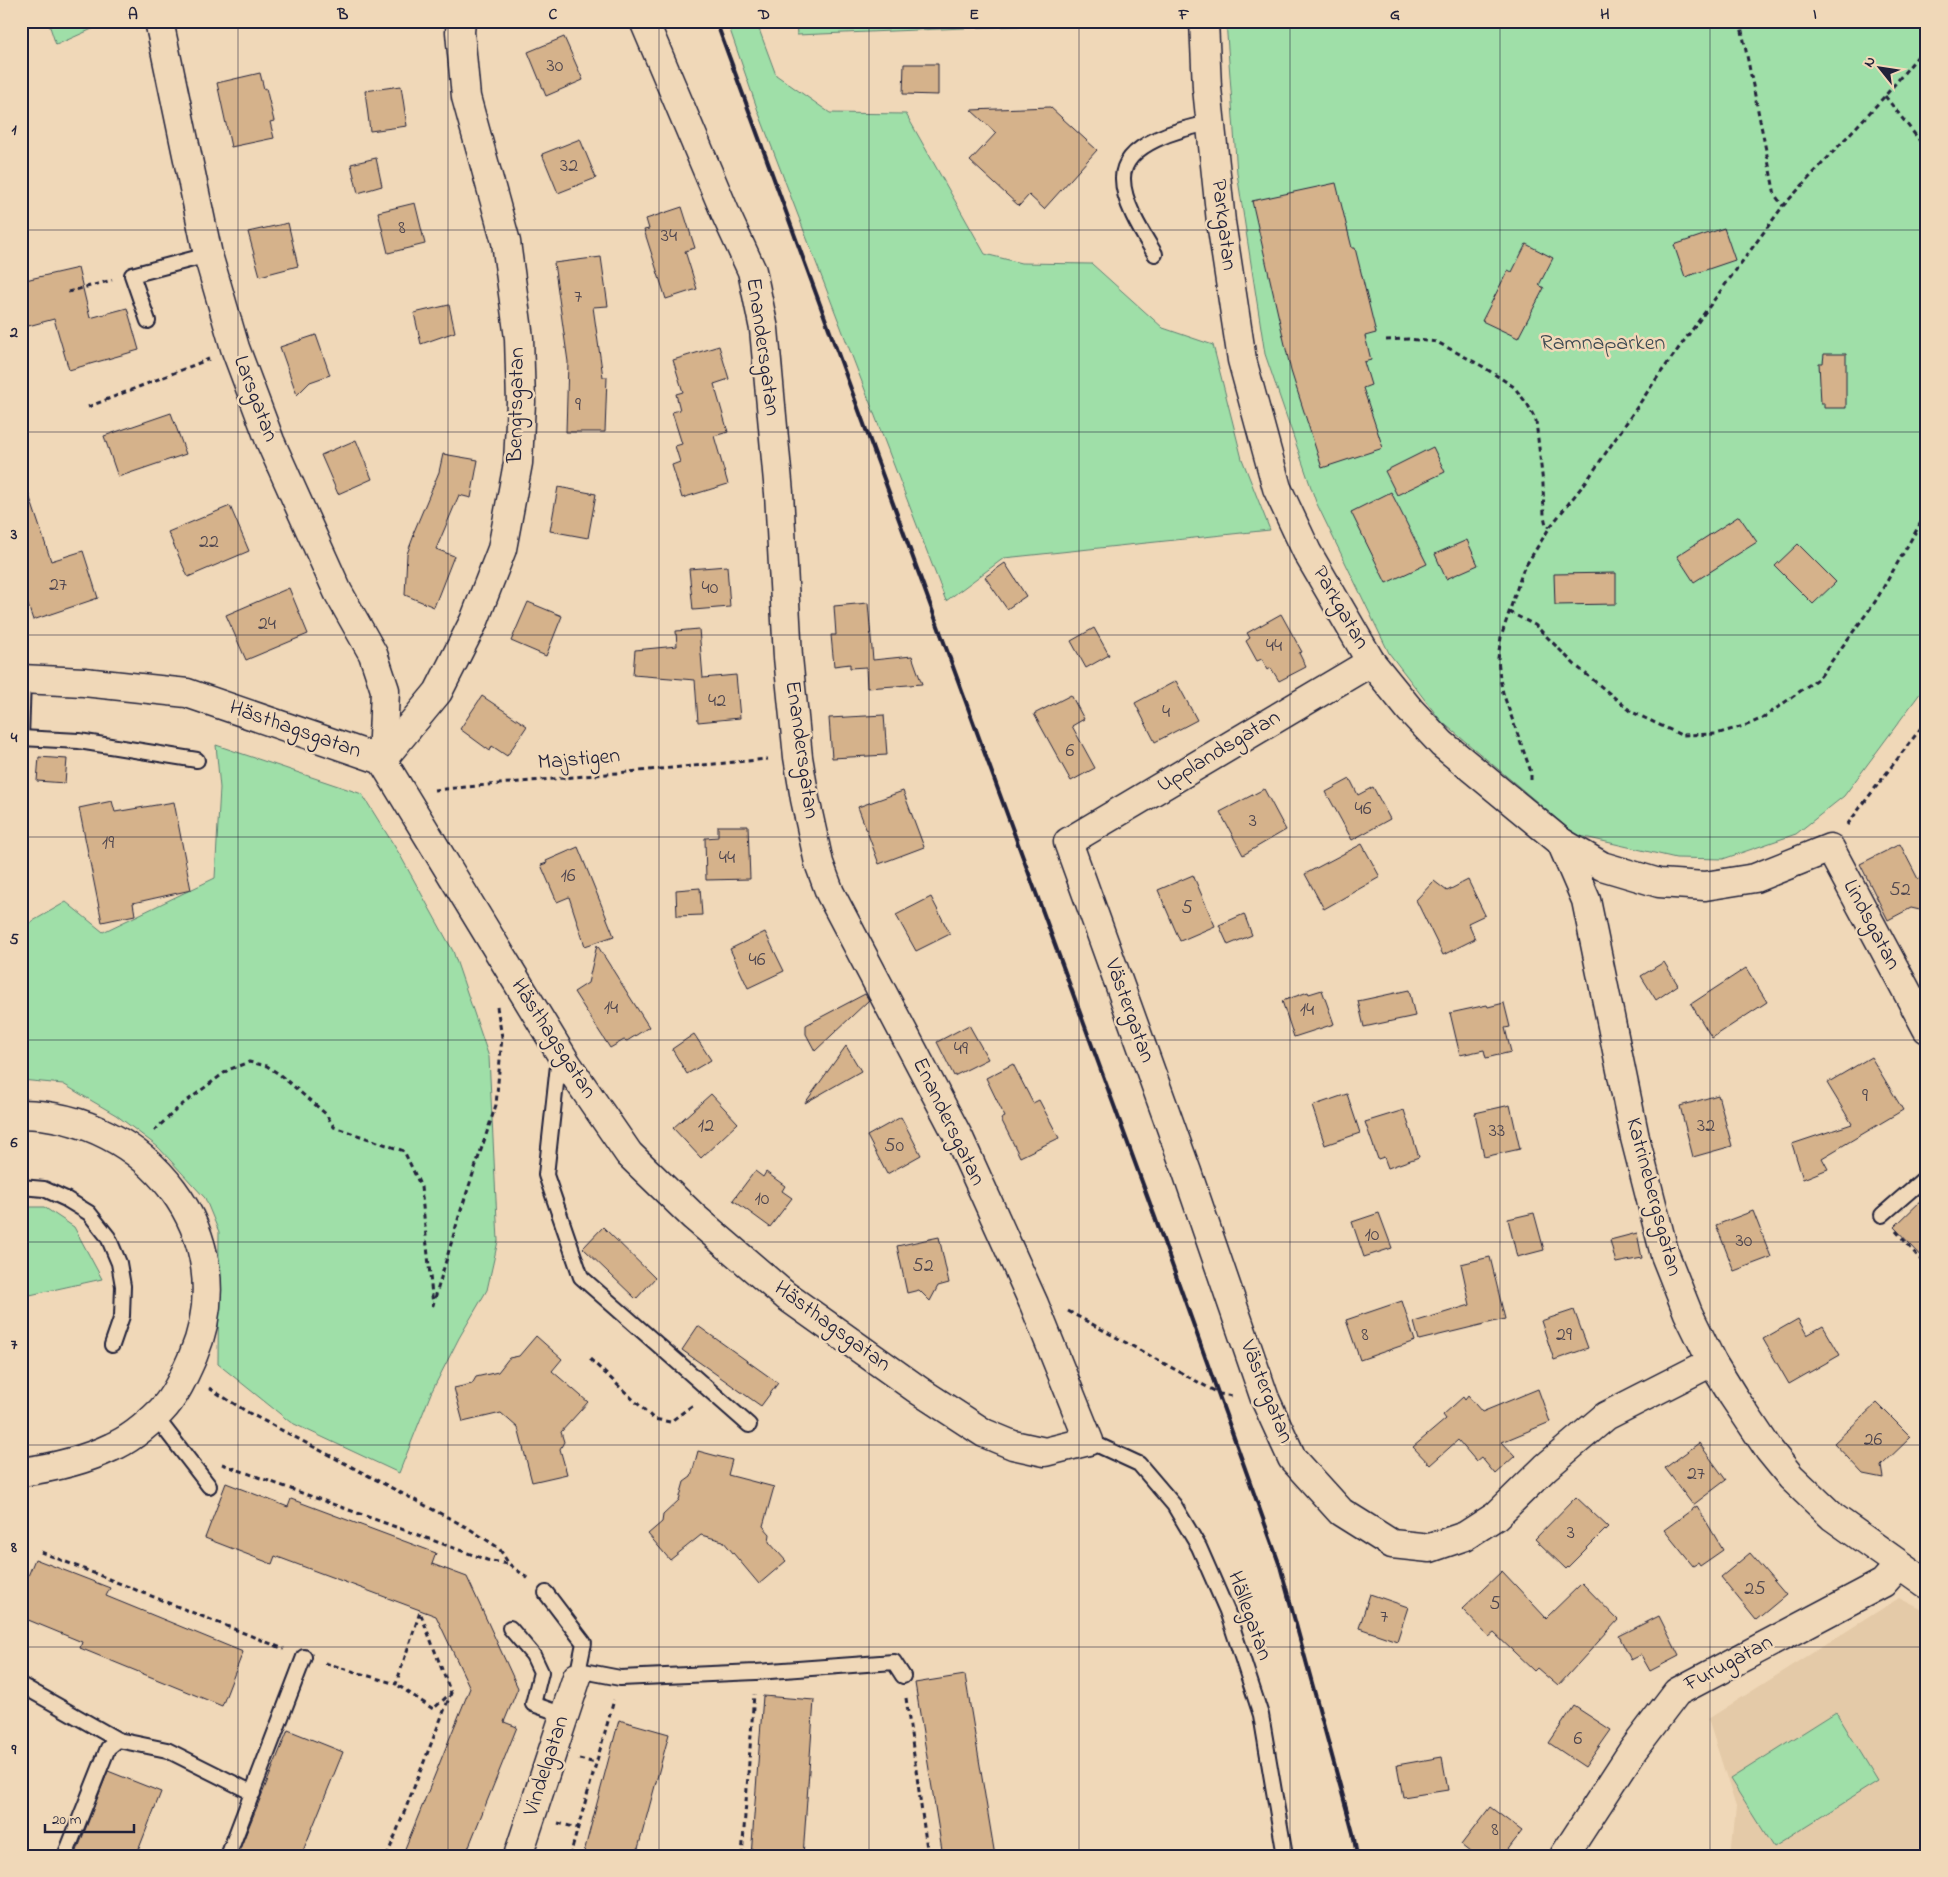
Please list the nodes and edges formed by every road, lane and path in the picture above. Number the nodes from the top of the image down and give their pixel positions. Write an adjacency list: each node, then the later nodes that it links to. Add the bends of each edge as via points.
1 (159, 21): 12 (street, Larsgatan)
2 (461, 21): 27 (street, Bengtsgatan, via 466,97 506,242 519,338 522,402 518,463 502,549 474,621 438,692)
3 (644, 21): 52 (street, Enandersgatan, via 752,271 764,329 798,757 819,863 830,893 959,1138 1034,1304)
4 (1204, 21): 8 (street, Parkgatan)
5 (1740, 21): 10 (path, via 1775,195)
6 (1927, 45): 7 (path)
7 (1885, 96): 9 (path); 10 (path)
8 (1211, 123): 11 (lane, via 1185,127 1162,137 1134,154 1125,167 1123,180 1127,198); 22 (street, Parkgatan, via 1221,222 1242,360 1277,488 1307,552)
9 (1927, 150)
10 (1783, 206): 20 (path, via 1659,375 1588,479)
11 (1155, 254)
12 (208, 255): 13 (lane); 17 (street, Larsgatan)
13 (132, 274): 14 (path); 15 (lane)
14 (68, 292)
15 (148, 321)
16 (1386, 340): 20 (path, via 1437,342 1514,387 1536,421 1544,484 1544,516 1546,525)
17 (235, 348): 18 (path); 27 (street, Larsgatan, via 270,441 338,592 374,654 385,690)
18 (88, 407)
19 (1927, 512): 21 (path, via 1875,602 1820,677 1762,718 1716,734 1681,735 1632,712 1575,665 1535,625)
20 (1550, 527): 21 (path, via 1523,570)
21 (1509, 612): 30 (path, via 1499,651 1500,679 1531,772 1530,789)
22 (1371, 662): 30 (street, Parkgatan, via 1442,744); 31 (street, Upplandsgatan)
23 (22, 679): 25 (lane); 27 (street, Hästhagsgatan, via 187,693)
24 (1927, 720): 33 (path)
25 (21, 738): 26 (lane, via 80,741)
26 (197, 760)
27 (382, 760): 29 (street, Hästhagsgatan)
28 (755, 760): 29 (path, Majstigen, via 436,789)
29 (408, 801): 36 (street, Hästhagsgatan)
30 (1519, 808): 32 (street, Parkgatan)
31 (1068, 842): 49 (street, Västergatan)
32 (1561, 842): 33 (street, Parkgatan, via 1602,866 1659,883 1705,886 1755,878); 46 (street, Katrinebergsgatan, via 1586,900 1635,1138 1664,1255)
33 (1830, 848): 35 (street, Lindsgatan)
34 (496, 1004): 38 (path, via 502,1037 496,1105 433,1305 421,1187 404,1152 334,1126 326,1114 267,1066 249,1062 228,1070 179,1107)
35 (1927, 1028)
36 (560, 1052): 48 (lane, via 546,1175 581,1277); 52 (street, Hästhagsgatan, via 629,1154 694,1217 786,1296 984,1433 1013,1445 1045,1452)
37 (21, 1114): 38 (street, via 84,1123)
38 (134, 1151): 47 (street, via 169,1184 190,1216 202,1248 207,1285 205,1316 201,1336)
39 (1927, 1176): 41 (lane)
40 (21, 1187): 44 (lane, via 44,1189 66,1198 89,1213 108,1237 119,1263 123,1286 122,1316)
41 (1882, 1215): 42 (path)
42 (1927, 1267)
43 (1063, 1308): 49 (path, via 1220,1394)
44 (112, 1345)
45 (590, 1359): 48 (path, via 654,1419 670,1422)
46 (1712, 1362): 49 (street, Västergatan, via 1606,1416 1546,1467 1496,1516 1465,1536 1430,1548 1392,1544 1341,1512 1292,1458); 57 (street, Katrinebergsgatan, via 1769,1450 1791,1477 1833,1517)
47 (185, 1374): 50 (street); 53 (path, via 249,1413 468,1528 499,1548 509,1564 487,1560)
48 (712, 1392): 51 (lane)
49 (1266, 1399)
50 (155, 1416): 53 (lane); 54 (street, via 113,1447 51,1468)
51 (750, 1425)
52 (1089, 1441): 79 (lane, Hällegatan, via 1139,1464 1174,1505 1199,1547 1227,1610 1261,1715)
53 (181, 1450): 55 (lane)
54 (21, 1472)
55 (209, 1486)
56 (41, 1552): 61 (path)
57 (1898, 1565): 58 (street, Katrinebergsgatan); 80 (street, Furugatan, via 1884,1583 1677,1692 1633,1750)
58 (1927, 1584)
59 (546, 1593): 63 (lane, via 584,1642)
60 (510, 1628): 69 (lane, via 534,1655 541,1672 533,1704)
61 (304, 1657): 66 (path); 71 (lane)
62 (756, 1672): 64 (lane, via 894,1662); 65 (lane); 77 (path)
63 (578, 1673): 65 (lane); 69 (street, Vindelgatan)
64 (903, 1676): 78 (path)
65 (620, 1678): 76 (path)
66 (396, 1684): 68 (path, via 433,1709); 68 (path, via 420,1612)
67 (21, 1685): 70 (lane)
68 (451, 1693): 74 (path)
69 (564, 1715): 75 (street, Vindelgatan)
70 (118, 1740): 71 (lane, via 167,1750); 72 (lane, via 108,1748)
71 (252, 1793): 73 (lane)
72 (65, 1856)
73 (228, 1856)
74 (388, 1856)
75 (518, 1856)
76 (570, 1856)
77 (742, 1856)
78 (928, 1856)
79 (1285, 1856)
80 (1564, 1856)

